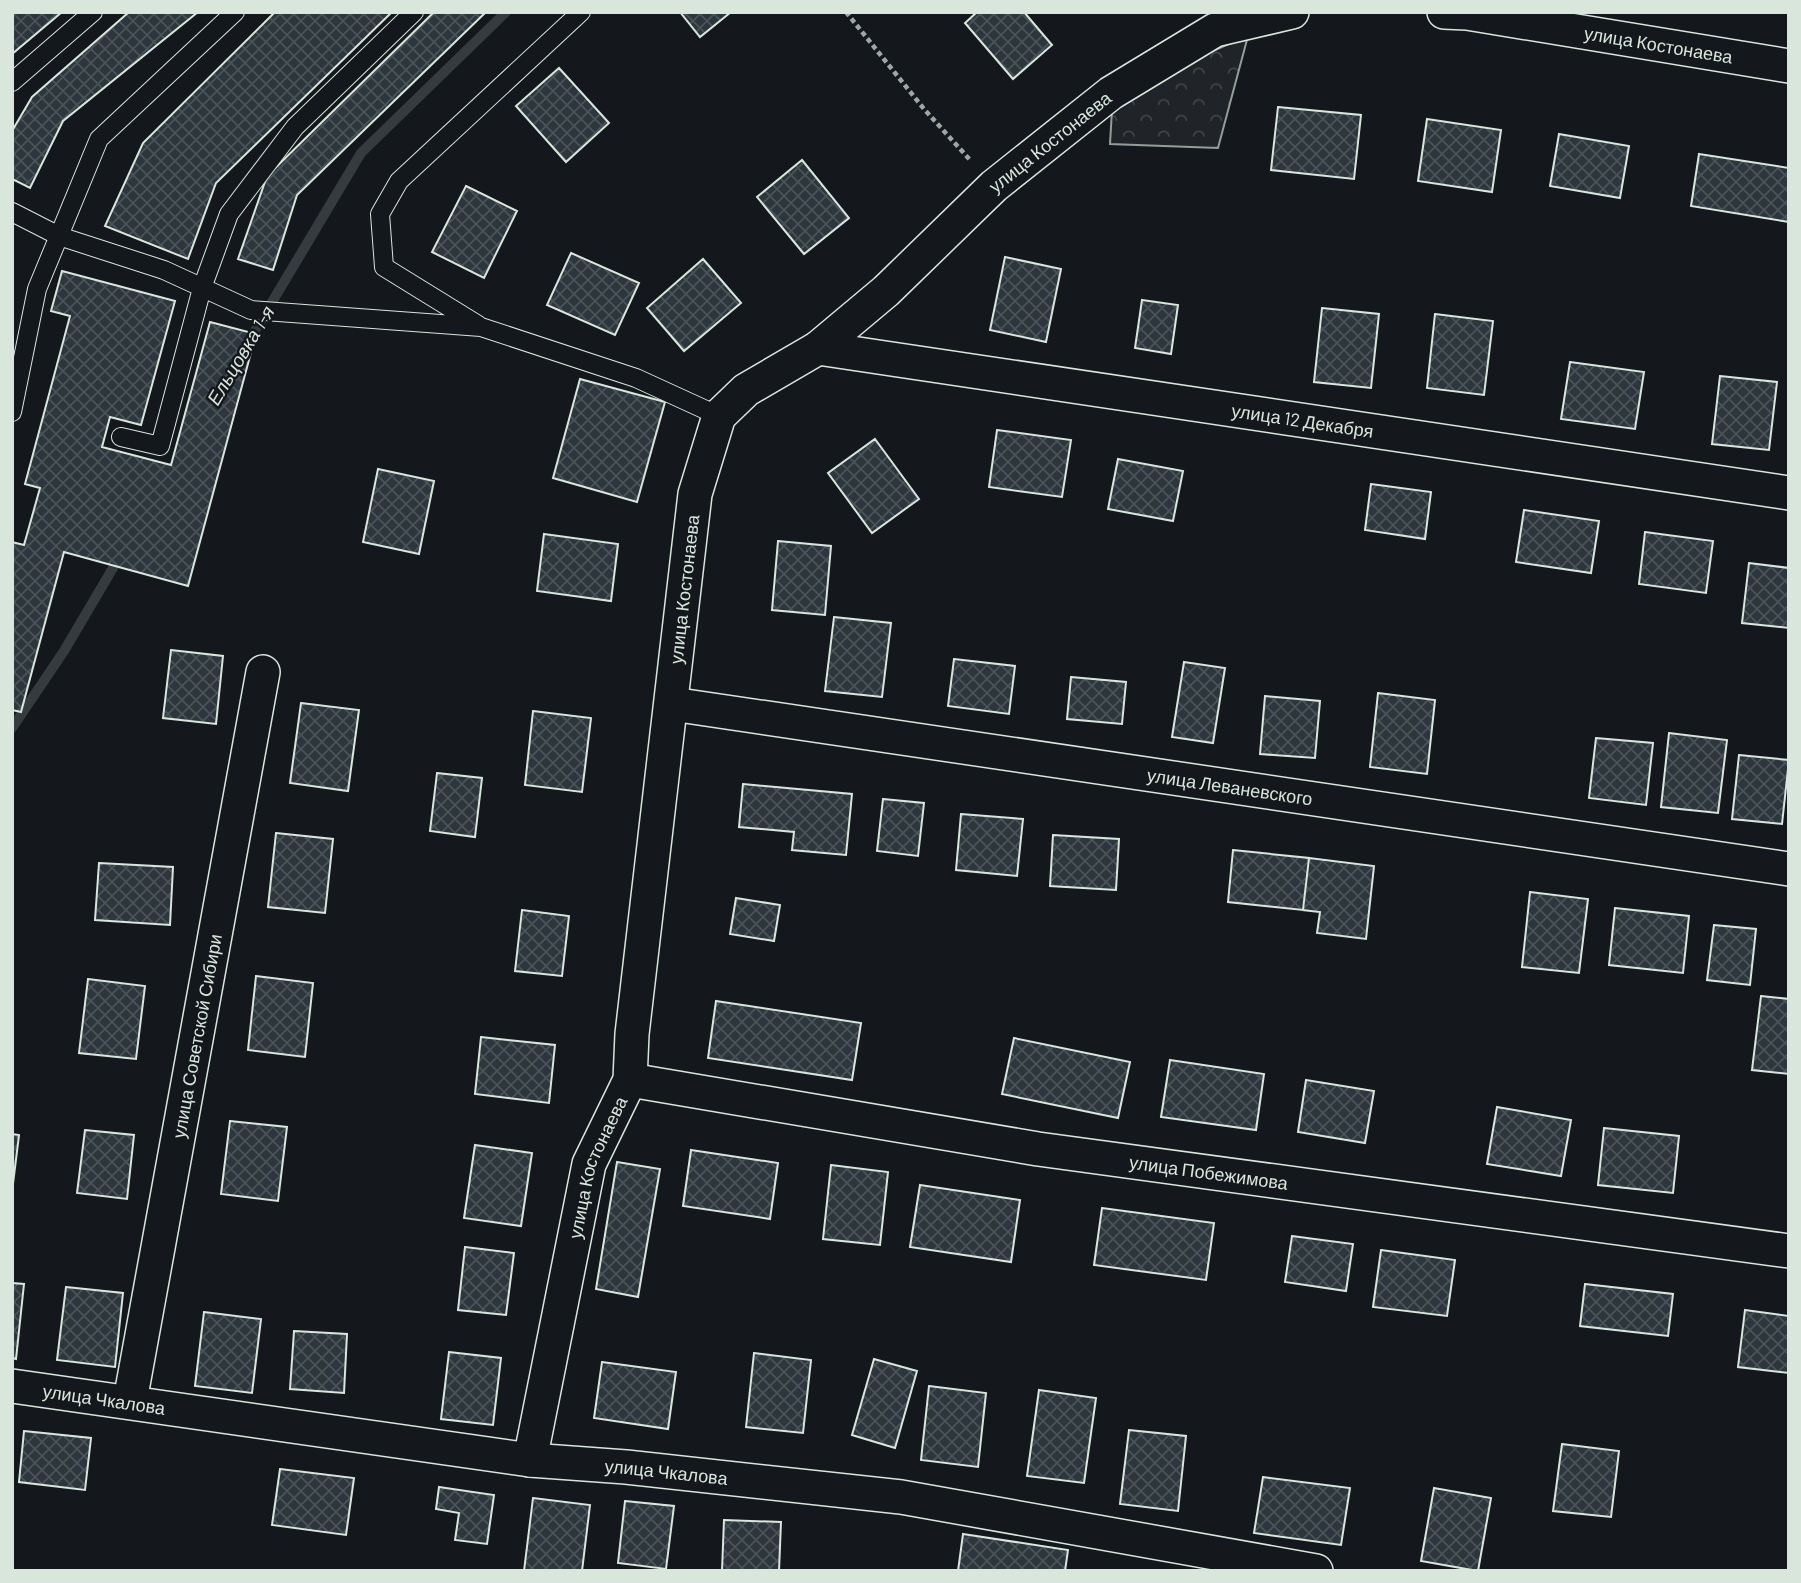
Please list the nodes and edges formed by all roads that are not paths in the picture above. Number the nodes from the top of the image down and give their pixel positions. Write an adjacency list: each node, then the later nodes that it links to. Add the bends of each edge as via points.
1 (93, 12): 8 (lane)
2 (235, 12): 10 (lane, via 99,139)
3 (414, 12): 11 (lane, via 295,127 229,214)
4 (581, 12): 12 (lane, via 399,181 380,214 384,267)
5 (1292, 12): 13 (street, улица Костонаева, via 1215,30 1111,93 994,186 886,291)
6 (1444, 12): 7 (street, улица Костонаева)
7 (1789, 66)
8 (12, 82)
9 (12, 212): 10 (lane)
10 (60, 236): 11 (lane); 14 (lane, via 37,289)
11 (202, 288): 12 (lane, via 251,310); 16 (lane, via 160,446)
12 (481, 327): 15 (lane, via 636,378)
13 (818, 348): 15 (street, улица Костонаева, via 746,390); 17 (street, улица 12 Декабря)
14 (12, 412)
15 (719, 416): 19 (street, улица Костонаева, via 695,494)
16 (121, 437)
17 (1789, 493)
18 (263, 672): 24 (street, улица Советской Сибири)
19 (672, 704): 20 (street, улица Леваневского); 21 (street, улица Костонаева)
20 (1789, 869)
21 (630, 1080): 22 (street, улица Побежимова, via 1038,1149); 25 (street, улица Костонаева, via 589,1164)
22 (1789, 1251)
23 (12, 1386): 24 (street, улица Чкалова)
24 (130, 1401): 25 (street, улица Чкалова)
25 (530, 1460): 26 (street, улица Чкалова, via 901,1497)
26 (1317, 1571)

